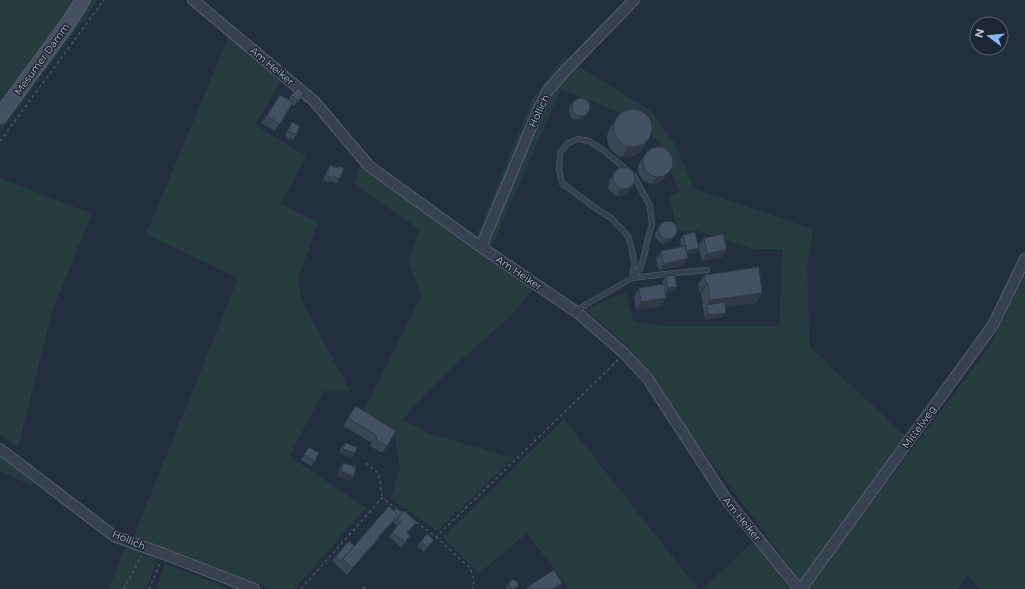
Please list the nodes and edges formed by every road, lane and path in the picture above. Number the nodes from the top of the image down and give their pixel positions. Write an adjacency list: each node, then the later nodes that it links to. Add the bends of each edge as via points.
1 (83, 0): 5 (main road, Mesumer Damm)
2 (104, 0): 6 (path)
3 (193, 0): 7 (street, Am Heiker, via 314,101 369,166)
4 (634, 0): 7 (street, Hollich, via 547,92)
5 (0, 116)
6 (0, 140)
7 (481, 247): 11 (street, Am Heiker)
8 (1025, 259): 26 (street, Mittelweg, via 993,325)
9 (707, 270): 10 (lane)
10 (632, 278): 10 (lane, via 634,264 628,236 611,218 562,183 559,170 560,153 568,143 578,139 589,141 603,150 634,176 650,206 652,225 640,269); 11 (lane)
11 (576, 311): 12 (street, Am Heiker)
12 (624, 353): 18 (path); 26 (street, Am Heiker, via 648,379 726,499)
13 (0, 449): 19 (street, Hollich, via 114,536)
14 (366, 463): 15 (path, via 377,472)
15 (382, 498): 16 (path); 24 (path)
16 (406, 515)
17 (412, 519): 18 (path)
18 (436, 537): 25 (path, via 470,568 474,579)
19 (146, 547): 20 (street, Hollich); 21 (path)
20 (164, 554): 22 (path); 23 (street, Hollich)
21 (124, 589)
22 (149, 589)
23 (254, 589)
24 (301, 589)
25 (473, 589)
26 (800, 589)

